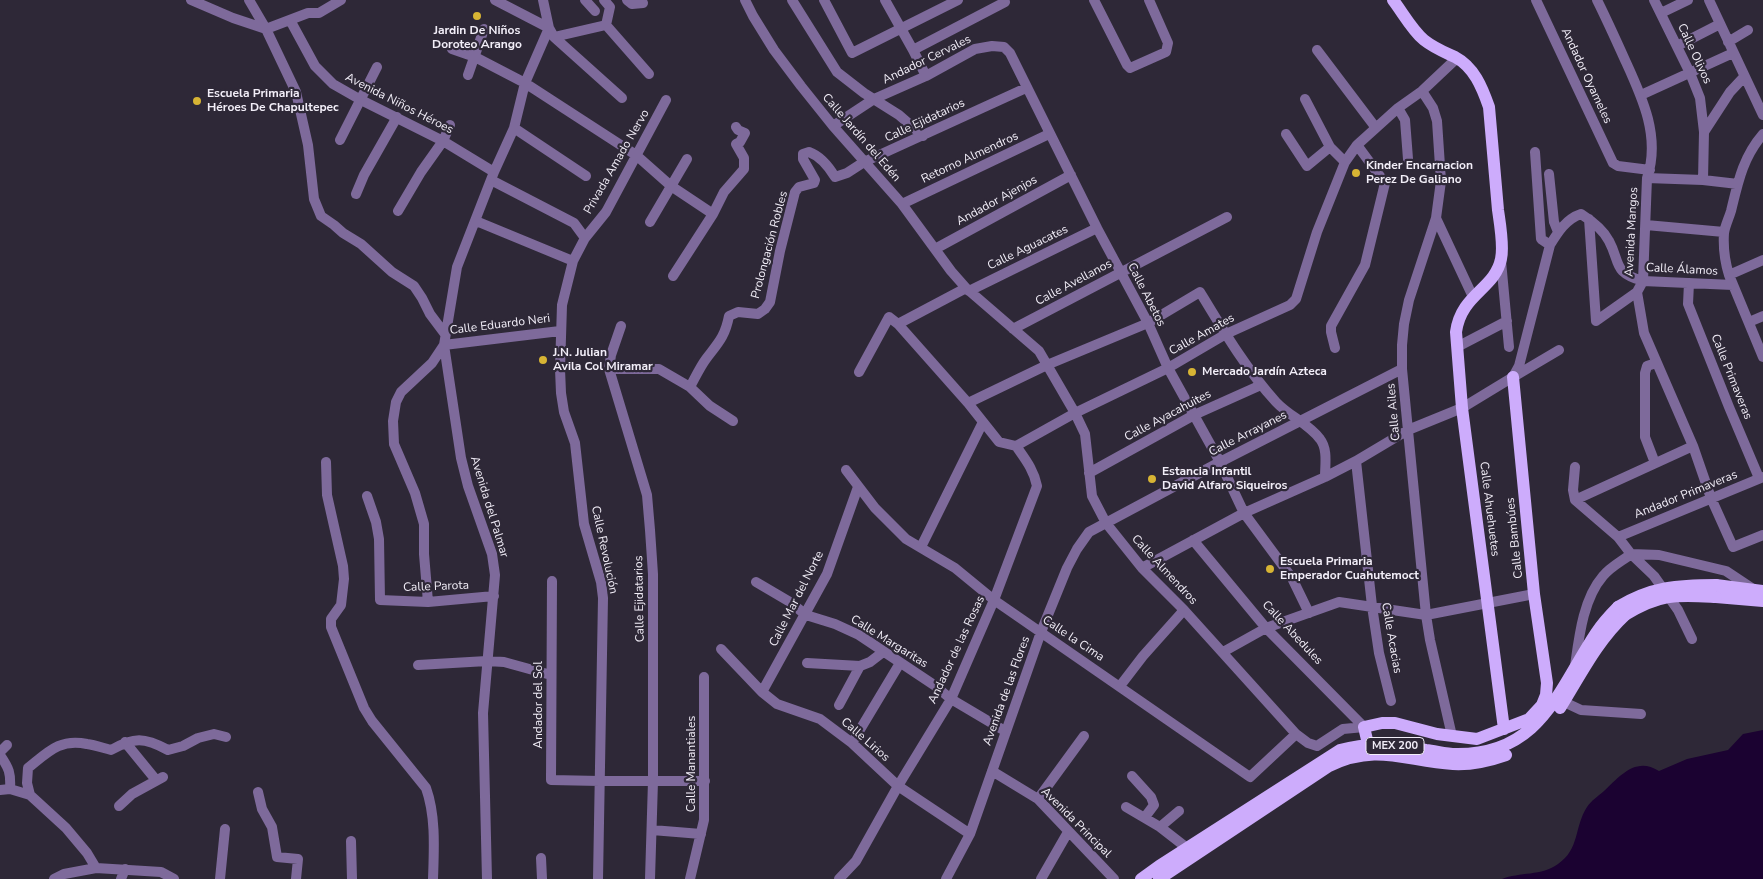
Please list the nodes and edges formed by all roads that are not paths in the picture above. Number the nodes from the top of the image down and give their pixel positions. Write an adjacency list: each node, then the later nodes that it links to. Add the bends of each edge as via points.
1 (191, 0): 29 (street)
2 (249, 0): 29 (street)
3 (341, 0): 26 (street, via 319,12)
4 (494, 0): 33 (street)
5 (543, 0): 33 (street)
6 (585, 0): 24 (street)
7 (604, 0): 28 (street, via 610,7)
8 (627, 0): 23 (street, via 632,4)
9 (745, 0): 62 (street, Calle Jardín del Edén, via 774,50)
10 (792, 0): 54 (street, via 836,72)
11 (824, 0): 31 (street, via 852,53)
12 (885, 0): 31 (street)
13 (958, 0): 31 (street)
14 (1094, 0): 15 (street, via 1130,68 1166,52 1168,48)
15 (1149, 0)
16 (1393, 0): 42 (main road, via 1422,38 1434,48)
17 (1536, 0): 82 (street, Andador Oyameles, via 1613,163)
18 (1597, 0): 52 (street, Avenida Mangos)
19 (1654, 0): 25 (street, Calle Olivos)
20 (1688, 0): 25 (street)
21 (1709, 0): 27 (street)
22 (1005, 2): 38 (street)
23 (643, 3)
24 (595, 11)
25 (1660, 13): 36 (street, Calle Olivos)
26 (290, 20): 29 (street); 56 (street, Avenida Niños Héroes, via 315,66 333,84)
27 (1720, 24): 34 (street); 36 (street)
28 (606, 25): 33 (street); 45 (street)
29 (266, 29): 125 (street, via 296,92 308,145 314,199 322,216 414,286)
30 (484, 29): 41 (street)
31 (902, 29): 38 (street)
32 (1748, 30): 34 (street)
33 (552, 33): 49 (street, Avenida del Palmar); 53 (street)
34 (1728, 42): 40 (street)
35 (992, 46): 47 (street, Andador Cervales, via 975,48); 50 (street, Calle Abetos, via 1004,47 1010,53)
36 (1677, 46): 44 (street, Calle Olivos)
37 (452, 49): 41 (street)
38 (913, 50): 47 (street)
39 (1317, 50): 65 (street)
40 (1733, 53): 44 (street); 48 (street)
41 (475, 57): 46 (street); 49 (street)
42 (1457, 58): 51 (street, Calle Amates); 106 (main road, via 1472,70 1489,107)
43 (377, 67): 56 (street)
44 (1690, 73): 52 (street); 66 (street, Calle Olivos, via 1700,98)
45 (649, 74)
46 (468, 75)
47 (926, 76): 54 (street, Andador Cervales)
48 (1744, 77): 59 (street); 66 (street)
49 (525, 83): 64 (street, Avenida del Palmar); 76 (street)
50 (1026, 88): 67 (street, Calle Abetos); 70 (street, Calle Ejidatarios)
51 (1422, 91): 58 (street, Calle Amates); 95 (street, Calle Ailes, via 1433,108 1436,120 1441,181)
52 (1641, 95): 82 (street, Avenida Mangos, via 1652,135)
53 (622, 98)
54 (874, 99): 62 (street, Andador Cervales); 70 (street)
55 (1305, 99): 74 (street)
56 (361, 100): 60 (street, Avenida Niños Héroes); 71 (street)
57 (666, 100): 76 (street, Privada Amado Nervo)
58 (1398, 108): 65 (street, Calle Amates); 78 (street, via 1405,120)
59 (1763, 115)
60 (397, 117): 72 (street, Avenida Niños Héroes); 90 (street)
61 (450, 125): 72 (street)
62 (833, 126): 79 (street, Calle Jardín del Edén)
63 (736, 127): 93 (street, via 744,169 724,192)
64 (514, 128): 84 (street, Avenida del Palmar); 85 (street)
65 (1376, 128): 73 (street, Calle Amates)
66 (1704, 132): 86 (street, Calle Olivos)
67 (1049, 134): 83 (street, Calle Abetos); 91 (street, Retorno Almendros)
68 (1286, 134): 74 (street, via 1307,166)
69 (1763, 134): 87 (street, via 1747,155)
70 (923, 136): 79 (street, Calle Ejidatarios)
71 (340, 140)
72 (443, 141): 84 (street, Avenida Niños Héroes); 92 (street)
73 (1357, 145): 80 (street, Calle Amates); 130 (street, via 1385,184 1365,265 1332,326)
74 (1330, 147): 80 (street)
75 (1534, 152): 104 (street, via 1542,239)
76 (636, 155): 88 (street); 103 (street, Privada Amado Nervo, via 606,212)
77 (687, 159): 88 (street)
78 (1408, 159)
79 (864, 162): 89 (street, Calle Ejidatarios, via 834,177 815,154 803,154 815,180); 91 (street, Calle Jardín del Edén)
80 (1345, 162): 126 (street, Calle Amates, via 1317,232 1296,299 1290,306)
81 (1550, 174): 101 (street, via 1554,222)
82 (1649, 174): 86 (street); 99 (street, Avenida Mangos)
83 (1071, 175): 100 (street, Calle Abetos); 105 (street, Andador Ajenjos)
84 (493, 176): 97 (street, Avenida del Palmar); 103 (street, Avenida Niños Héroes, via 574,224)
85 (586, 176)
86 (1703, 180): 87 (street)
87 (1738, 184): 102 (street)
88 (671, 186): 93 (street); 98 (street)
89 (799, 187): 141 (street, Prolongación Robles, via 780,251 770,302 758,314 738,312 728,316 721,341)
90 (356, 194)
91 (902, 204): 105 (street, Calle Jardín del Edén)
92 (398, 211)
93 (713, 214): 110 (street)
94 (1227, 217): 109 (street, Calle Avellanos)
95 (1436, 218): 116 (street); 137 (street, Calle Ailes, via 1409,300)
96 (1589, 219): 101 (street, via 1580,214 1572,217); 112 (street, Calle Álamos, via 1610,243 1616,262 1623,271); 115 (street, via 1596,321)
97 (476, 221): 108 (street); 125 (street, Avenida del Palmar, via 457,267)
98 (650, 222)
99 (1646, 225): 102 (street); 112 (street, Avenida Mangos)
100 (1097, 228): 109 (street, Calle Abetos); 114 (street, Calle Aguacates)
101 (1558, 232): 104 (street)
102 (1724, 232): 111 (street, via 1725,262)
103 (585, 238): 108 (street, Privada Amado Nervo)
104 (1550, 245): 139 (street, via 1519,366)
105 (935, 249): 114 (street, Calle Jardín del Edén)
106 (1501, 260): 116 (main road, Calle Ahuehuetes, via 1489,281); 118 (street)
107 (1763, 260): 111 (street)
108 (573, 261): 124 (street, Calle Revolución, via 562,305)
109 (1121, 273): 120 (street, Calle Abetos); 123 (street, Calle Avellanos)
110 (673, 276)
111 (1731, 280): 113 (street, Calle Álamos); 119 (street)
112 (1643, 281): 113 (street, Calle Álamos); 115 (street, Avenida Mangos)
113 (1689, 283): 160 (street, Calle Primaveras, via 1688,304)
114 (967, 289): 121 (street); 123 (street, Calle Almendros)
115 (1638, 292): 133 (street, Avenida Mangos, via 1644,333)
116 (1473, 297): 128 (main road, Calle Ahuehuetes, via 1458,320)
117 (1763, 316): 119 (street)
118 (1507, 321): 128 (street); 129 (street)
119 (1749, 322): 132 (street)
120 (1148, 323): 126 (street, via 1200,292); 134 (street); 135 (street, Calle Abetos)
121 (898, 324): 138 (street, via 889,317); 142 (street)
122 (621, 326): 136 (street, Calle Ejidatarios)
123 (1013, 329): 134 (street, Calle Almendros, via 1039,351)
124 (560, 330): 127 (street, Calle Eduardo Neri); 221 (street, Calle Revolución, via 564,412 575,443 584,524 603,598)
125 (445, 334): 127 (street, Avenida del Palmar)
126 (1226, 334): 135 (street, Calle Amates); 140 (street)
127 (444, 345): 177 (street, Avenida del Palmar, via 461,458 492,554); 179 (street, via 432,362 401,392 393,421 394,444 424,524)
128 (1457, 347): 143 (main road, Calle Ahuehuetes)
129 (1509, 347)
130 (1335, 348)
131 (1559, 350): 139 (street)
132 (1763, 357)
133 (1656, 363): 151 (street, Avenida Mangos); 155 (street, via 1647,366 1645,372 1645,437)
134 (1047, 365): 142 (street); 144 (street, Calle Almendros)
135 (1168, 368): 144 (street, Calle Amates); 145 (street, Calle Abetos)
136 (609, 369): 141 (street, via 659,370); 222 (street, Calle Ejidatarios, via 646,495 653,574)
137 (1402, 369): 148 (street, Calle Arrayanes); 149 (street, Calle Ailes)
138 (859, 372)
139 (1513, 377): 143 (street); 175 (main road, Calle Bambúes)
140 (1261, 385): 145 (street, Calle Ayacahuites); 148 (street)
141 (690, 387): 146 (street, via 710,406)
142 (968, 403): 147 (street)
143 (1462, 408): 149 (street); 180 (main road, Calle Ahuehuetes)
144 (1075, 413): 150 (street, Calle Amates); 158 (street, Calle Almendros, via 1085,434)
145 (1194, 415): 154 (street, Calle Abetos); 158 (street, Calle Ayacahuites)
146 (734, 421)
147 (983, 422): 150 (street, via 999,442); 170 (street)
148 (1299, 422): 154 (street, Calle Arrayanes); 159 (street, via 1321,440 1326,453)
149 (1408, 430): 152 (street); 186 (street, Calle Ailes)
150 (1016, 446): 178 (street, Andador de las Rosas, via 1031,467 1037,486)
151 (1693, 446): 155 (street); 163 (street, Avenida Mangos)
152 (1356, 461): 159 (street); 181 (street, Calle Acacias)
153 (326, 462): 250 (street, via 327,495 344,579 341,605 331,619 331,627 364,708 426,788 430,798)
154 (1220, 462): 165 (street, Calle Abetos); 166 (street, Calle Arrayanes)
155 (1654, 463): 164 (street)
156 (1575, 467): 164 (street, via 1573,490)
157 (846, 470): 161 (street, Calle la Cima)
158 (1089, 473): 166 (street, Calle Almendros, via 1092,496)
159 (1325, 477): 165 (street)
160 (1761, 477): 163 (street, Andador Primaveras)
161 (858, 487): 170 (street, Calle la Cima, via 906,539); 185 (street, Calle Mar del Norte, via 827,574)
162 (367, 496): 179 (street, Calle Parota, via 379,539 380,600)
163 (1712, 498): 167 (street, Avenida Mangos, via 1732,547); 168 (street, Andador Primaveras)
164 (1576, 500): 168 (street)
165 (1244, 513): 169 (street); 184 (street, Calle Abetos, via 1292,578)
166 (1106, 523): 172 (street, Calle Almendros); 188 (street, Avenida de las Flores, via 1088,532 1077,549)
167 (1763, 535)
168 (1618, 537): 171 (street)
169 (1194, 540): 172 (street); 187 (street, Calle Abedules)
170 (921, 548): 178 (street, Calle la Cima, via 955,568)
171 (1630, 554): 176 (street, via 1659,555 1726,571); 189 (street, via 1654,576 1678,610); 198 (street, via 1603,575 1595,587 1587,604)
172 (1142, 568): 182 (street, Calle Almendros)
173 (552, 581): 199 (street, Andador del Sol)
174 (756, 582): 185 (street, Calle Margaritas)
175 (1534, 594): 180 (street); 209 (main road, Calle Bambúes, via 1547,683 1546,696 1529,719)
176 (1761, 594): 183 (main road, MEX 200, bridge, via 1669,587 1634,598)
177 (494, 596): 179 (street, Calle Parota); 193 (street, Avenida del Palmar)
178 (994, 600): 188 (street, Calle la Cima); 203 (street, Andador de las Rosas)
179 (428, 602)
180 (1487, 602): 186 (street); 209 (main road, Calle Ahuehuetes)
181 (1372, 606): 184 (street, via 1339,602); 186 (street); 204 (street, Calle Acacias)
182 (1184, 610): 192 (street, Calle Almendros); 201 (street)
183 (1622, 611): 198 (main road, MEX 200, via 1597,631); 205 (main road, MEX 200)
184 (1309, 613): 187 (street)
185 (806, 615): 191 (street, Calle Margaritas, via 851,631); 202 (street, Calle Mar del Norte)
186 (1426, 615): 213 (street, Calle Ailes)
187 (1266, 628): 192 (street); 208 (street, Calle Abedules)
188 (1041, 632): 201 (street, Calle la Cima); 210 (street, Avenida de las Flores)
189 (1692, 639)
190 (721, 649): 202 (street, Calle Lirios)
191 (883, 652): 195 (street, Calle Margaritas); 197 (street)
192 (1223, 652): 211 (street, Calle Almendros)
193 (487, 661): 196 (street); 199 (street, via 504,662); 251 (street, Avenida del Palmar, via 482,713)
194 (807, 663): 197 (street)
195 (900, 663): 203 (street, Calle Margaritas); 216 (street)
196 (418, 665)
197 (860, 666): 206 (street, Calle Lirios)
198 (1575, 668): 217 (main road, MEX 200, via 1550,709 1536,725 1510,744 1493,751 1455,754)
199 (551, 675): 221 (street, Andador del Sol, via 552,780)
200 (704, 677): 223 (street, Calle Manantiales)
201 (1120, 686): 211 (street, Calle la Cima, via 1250,777)
202 (762, 692): 216 (street, Calle Lirios, via 777,704 820,720)
203 (951, 699): 210 (street, Calle Margaritas); 224 (street, Andador de las Rosas)
204 (1390, 701)
205 (1564, 702): 207 (street, via 1582,710); 261 (main road, MEX 200, via 1557,714 1526,743 1488,761 1454,764 1378,753 1342,760)
206 (839, 705)
207 (1642, 714)
208 (1364, 727): 211 (street, Calle Almendros, via 1343,729 1317,746); 213 (main road, via 1396,723); 217 (main road)
209 (1504, 729): 213 (main road, via 1477,739)
210 (1006, 731): 219 (street, Avenida de las Flores)
211 (1296, 734)
212 (1084, 736): 228 (street)
213 (1452, 736)
214 (226, 737): 215 (street, via 214,734 168,750 151,741)
215 (126, 742): 227 (street, via 111,750 74,742 51,749 28,768); 229 (street, via 160,778 132,794)
216 (852, 743): 224 (street, Calle Lirios)
217 (1368, 744): 240 (main road, MEX 200, via 1340,750 1324,759)
218 (2, 751): 225 (street, via 10,777)
219 (992, 771): 228 (street, Avenida Principal); 238 (street, Avenida de las Flores)
220 (1132, 776): 232 (street, via 1154,805)
221 (600, 781): 222 (street); 253 (street, Calle Revolución)
222 (653, 781): 223 (street); 235 (street, Calle Ejidatarios)
223 (705, 781): 237 (street, Calle Manantiales)
224 (898, 786): 238 (street, Calle Lirios); 256 (street, Andador de las Rosas, via 856,861)
225 (5, 790): 227 (street)
226 (258, 792): 248 (street, via 262,809 272,827 277,857 298,859)
227 (30, 795): 242 (street, via 66,828)
228 (1038, 799): 236 (street, Avenida Principal)
229 (119, 806)
230 (1126, 807): 232 (street)
231 (1180, 811): 233 (street)
232 (1145, 817): 233 (street)
233 (1160, 827): 240 (street)
234 (225, 829): 247 (street)
235 (652, 830): 237 (street); 254 (street, Calle Ejidatarios)
236 (1068, 832): 258 (street); 259 (street, Avenida Principal)
237 (701, 834): 255 (street, Calle Manantiales)
238 (970, 834): 257 (street, Avenida de las Flores)
239 (352, 842): 249 (street)
240 (1187, 848): 260 (main road, MEX 200)
241 (541, 858): 252 (street)
242 (96, 868): 243 (street); 245 (street)
243 (123, 874): 244 (street)
244 (161, 876): 246 (street)
245 (54, 879)
246 (174, 879)
247 (220, 879)
248 (296, 879)
249 (352, 879)
250 (434, 879)
251 (487, 879)
252 (542, 879)
253 (598, 879)
254 (650, 879)
255 (690, 879)
256 (839, 879)
257 (946, 879)
258 (1041, 879)
259 (1114, 879)
260 (1141, 879)
261 (1159, 879)

